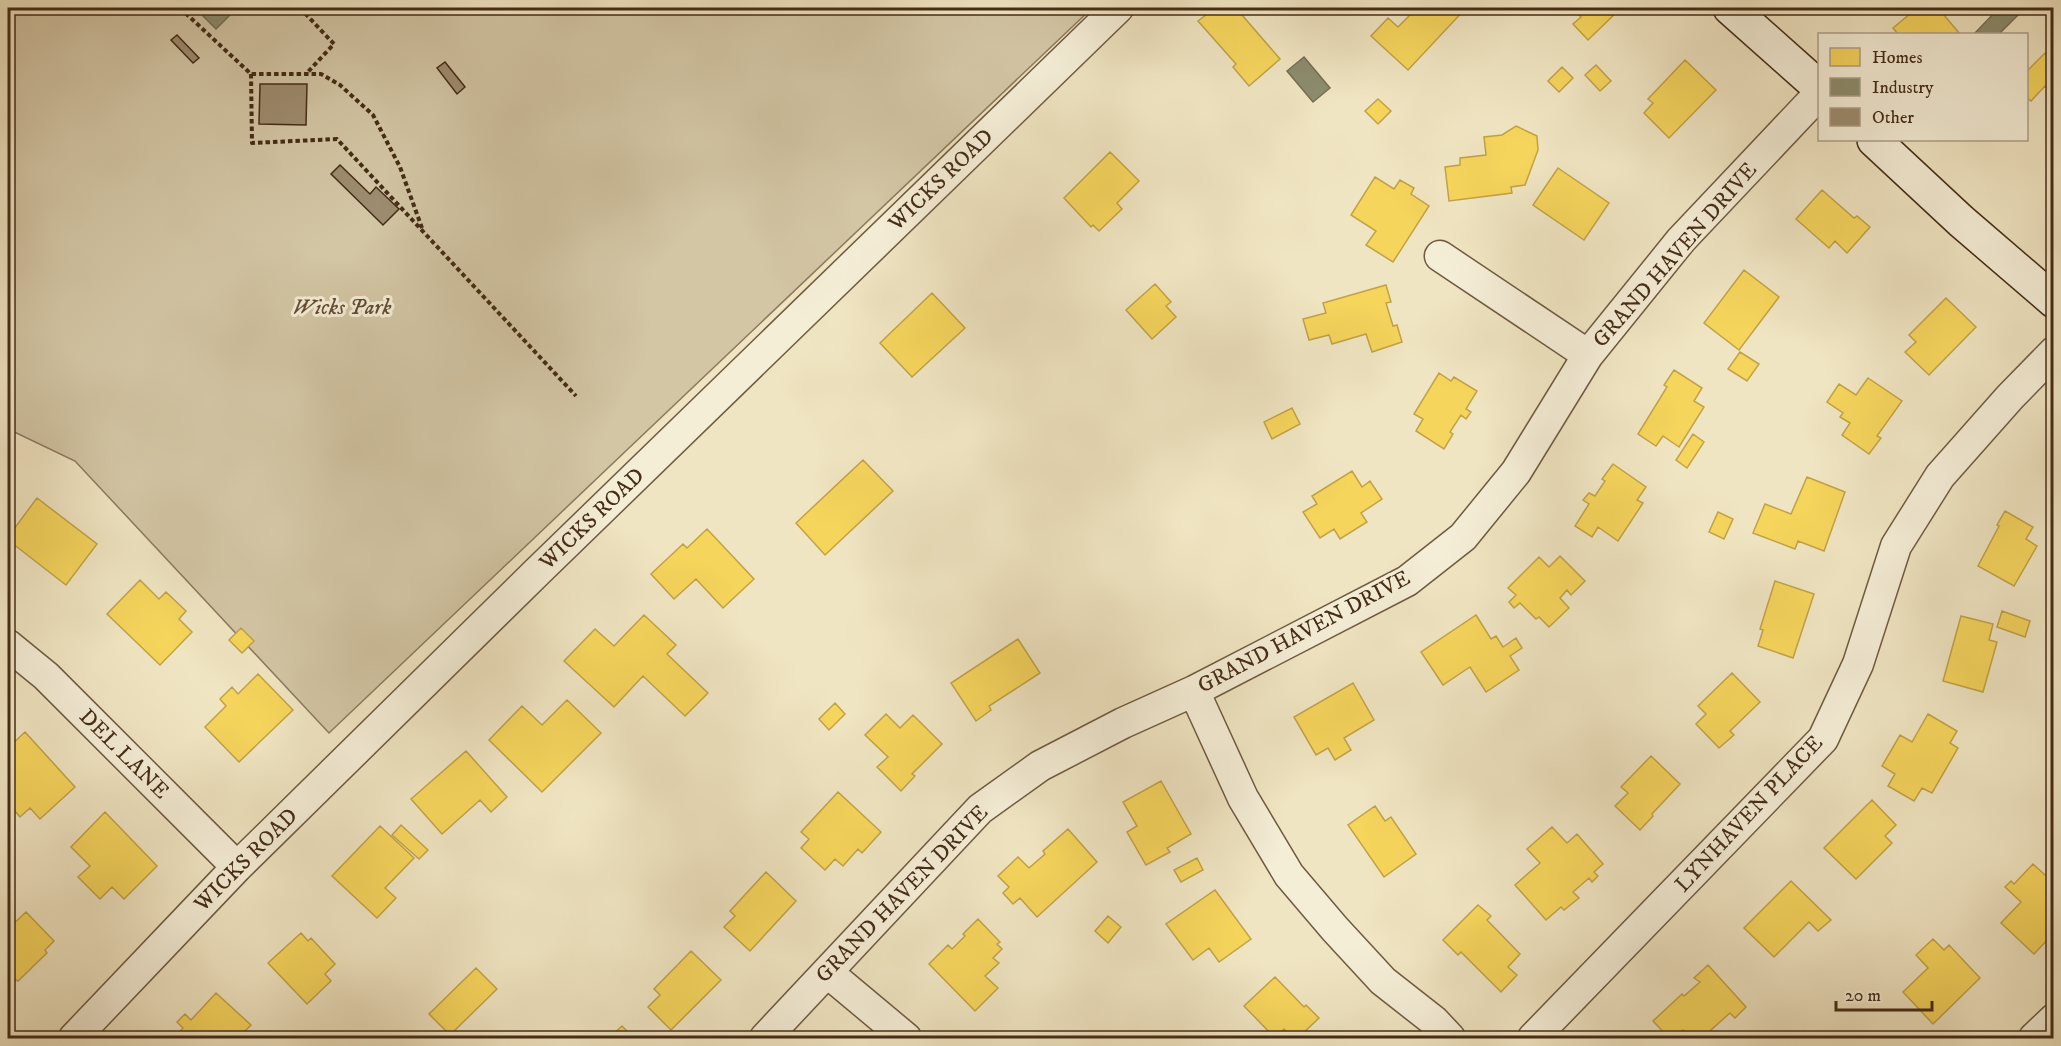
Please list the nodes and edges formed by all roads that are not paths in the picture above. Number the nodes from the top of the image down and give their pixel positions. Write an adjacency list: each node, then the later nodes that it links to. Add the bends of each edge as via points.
1 (1118, 8): 12 (street, WICKS ROAD)
2 (1730, 8): 3 (main road)
3 (1818, 89)
4 (1818, 93): 9 (street, GRAND HAVEN DRIVE, via 1681,240)
5 (1875, 141): 7 (main road)
6 (1440, 256): 9 (street)
7 (2054, 301)
8 (2054, 352): 19 (street, LYNHAVEN PLACE, via 1940,476 1896,546 1858,664 1823,739)
9 (1588, 355): 11 (street, GRAND HAVEN DRIVE, via 1516,472 1463,537 1407,581)
10 (8, 645): 12 (street, DEL LANE, via 46,676)
11 (1194, 691): 13 (street, GRAND HAVEN DRIVE, via 1040,766 980,809); 18 (street, via 1244,798 1289,874 1383,981)
12 (237, 867): 15 (street, WICKS ROAD)
13 (827, 972): 16 (street, GRAND HAVEN DRIVE); 17 (street)
14 (2054, 1018): 20 (street)
15 (74, 1038)
16 (765, 1038)
17 (906, 1038)
18 (1450, 1038)
19 (1533, 1038)
20 (2034, 1038)

